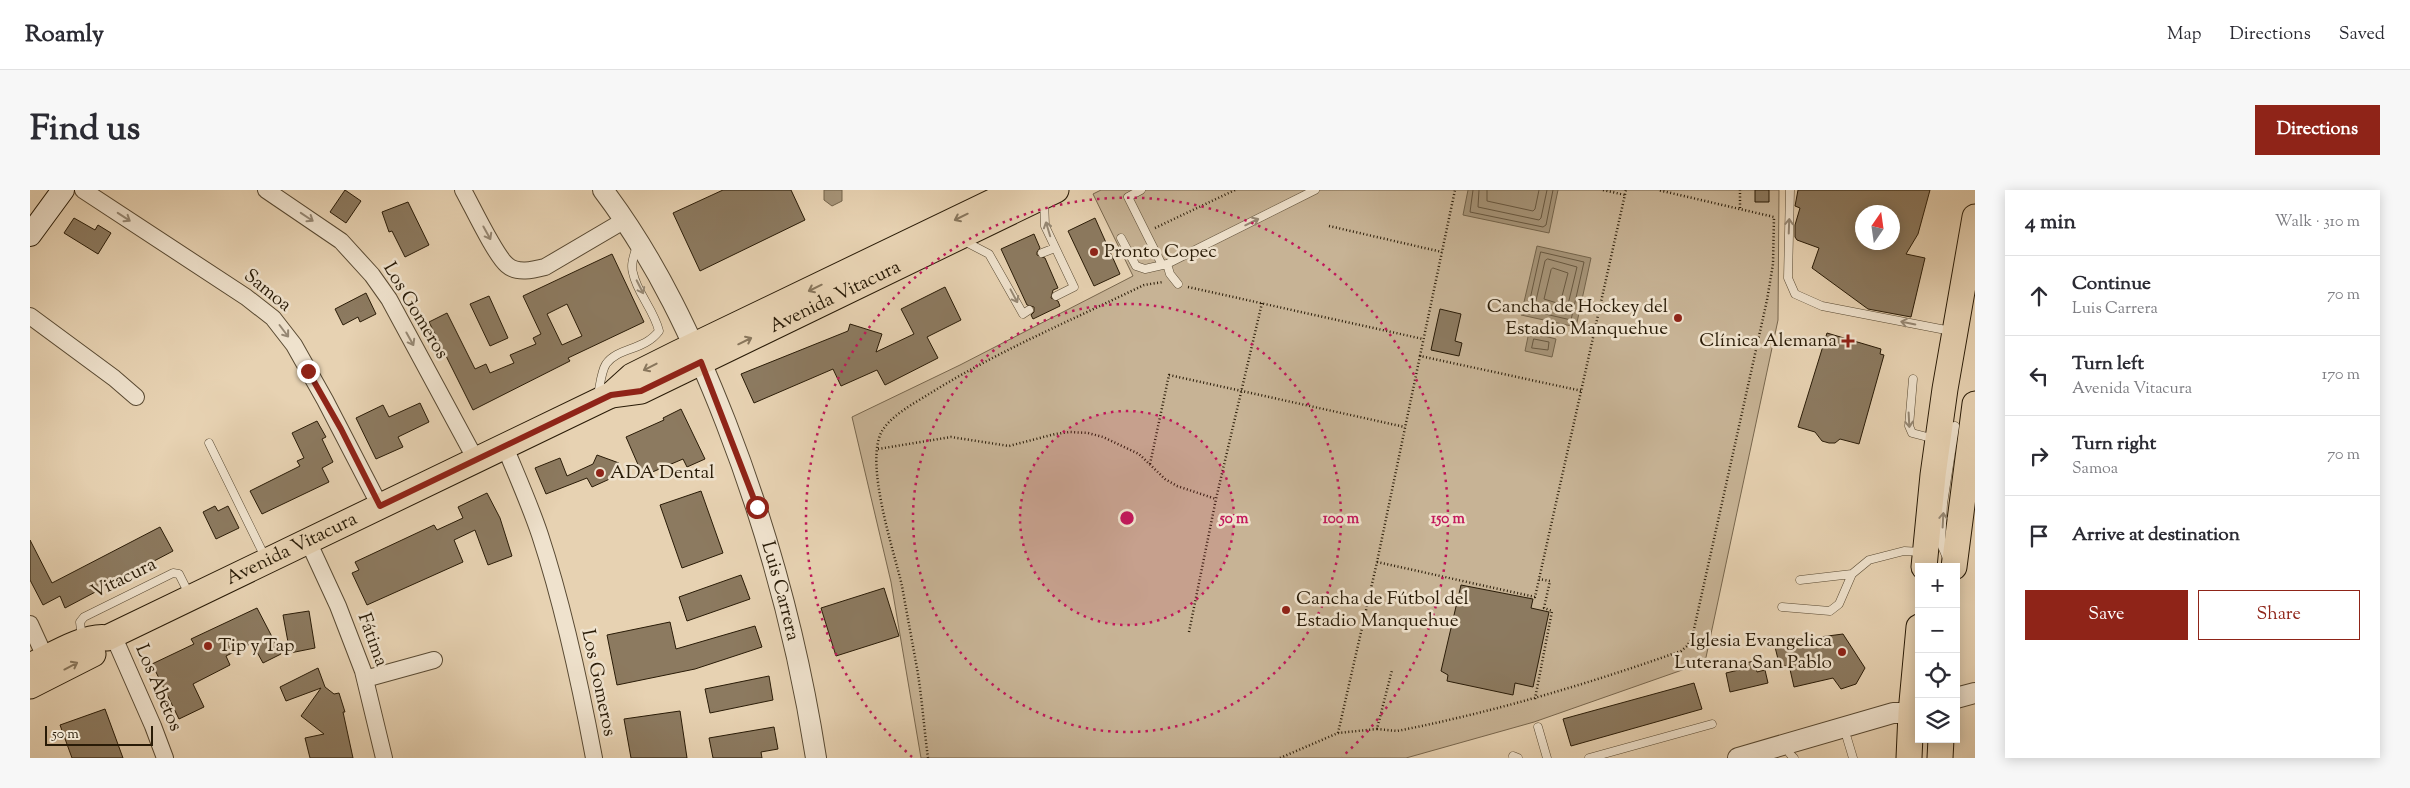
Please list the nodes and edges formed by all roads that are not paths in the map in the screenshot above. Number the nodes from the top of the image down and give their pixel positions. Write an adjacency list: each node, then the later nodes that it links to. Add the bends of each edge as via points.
1 (46, 190): 12 (main road)
2 (63, 190): 15 (main road)
3 (83, 190): 39 (street, Samoa, one-way to 39, via 246,296 273,318 294,346 325,400)
4 (266, 190): 37 (street, Los Gomeros, one-way to 37, via 341,241 372,275)
5 (463, 190): 14 (street, one-way to 14, via 498,253 507,266 517,270 544,267)
6 (603, 190): 14 (street, Luis Carrera)
7 (1141, 190): 21 (lane, via 1128,197)
8 (1315, 190): 21 (lane, one-way to 8)
9 (1790, 190): 28 (lane, one-way to 9, via 1822,306 1795,294 1788,278)
10 (1008, 192): 29 (main road, Avenida Vitacura, one-way to 29)
11 (1050, 193): 16 (main road, Avenida Vitacura); 19 (lane, one-way to 11, via 1045,226)
12 (30, 212)
13 (1975, 217): 28 (main road)
14 (625, 220): 18 (street, Luis Carrera)
15 (30, 235)
16 (958, 238): 23 (lane, via 989,254); 29 (main road, Avenida Vitacura, one-way to 16)
17 (1121, 238): 21 (lane, via 1136,266 1145,269)
18 (639, 241): 29 (street, Luis Carrera); 32 (lane, one-way to 32, via 632,262 633,273 659,331 652,340 612,357 605,366)
19 (1055, 248): 20 (lane); 25 (lane, via 1074,287)
20 (1042, 254)
21 (1165, 265): 24 (lane)
22 (1010, 268): 23 (lane)
23 (1001, 272): 26 (lane, one-way to 26, via 1023,314)
24 (1178, 284)
25 (1056, 296)
26 (1029, 310)
27 (30, 316): 31 (street)
28 (1956, 332): 33 (main road, via 1965,338 1968,348 1962,382); 34 (main road, via 1945,389)
29 (697, 354): 32 (main road, Avenida Vitacura, via 632,376); 69 (street, Luis Carrera, via 733,440 767,542 794,643)
30 (1913, 380): 34 (lane, one-way to 34, via 1909,426 1912,433)
31 (136, 397)
32 (604, 398): 36 (main road, Avenida Vitacura)
33 (1975, 403): 38 (main road)
34 (1946, 433): 41 (main road); 43 (lane, one-way to 34, via 1941,544)
35 (209, 444): 42 (lane)
36 (505, 447): 37 (main road, Avenida Vitacura); 68 (street, Los Gomeros, via 540,534 560,603)
37 (476, 460): 39 (main road, Avenida Vitacura)
38 (1970, 490): 44 (main road)
39 (380, 506): 40 (main road, Avenida Vitacura)
40 (308, 541): 42 (main road, Avenida Vitacura); 55 (street, Fátima, via 338,606)
41 (1925, 560): 45 (lane, via 1904,551 1869,560)
42 (266, 561): 47 (main road, Avenida Vitacura)
43 (1948, 563)
44 (1955, 563)
45 (1852, 574): 46 (lane); 48 (lane, via 1839,604 1830,611)
46 (1800, 580)
47 (191, 598): 50 (main road, Avenida Vitacura); 51 (lane, Vitacura, via 179,574 173,573 84,617 80,622)
48 (1782, 607)
49 (30, 624): 54 (street)
50 (110, 637): 51 (main road, Avenida Vitacura); 56 (main road, Avenida Vitacura, one-way to 50, via 93,654); 66 (street, Los Abetos, via 147,711)
51 (82, 642): 54 (main road, Avenida Vitacura)
52 (1918, 653): 59 (main road)
53 (434, 660): 55 (street)
54 (38, 662)
55 (365, 679): 67 (street, Fátima)
56 (30, 686)
57 (1975, 693): 58 (street)
58 (1960, 697)
59 (1916, 698)
60 (1915, 712): 63 (street, via 1894,724); 72 (street, via 1893,713); 74 (main road)
61 (1712, 724): 71 (lane)
62 (1538, 727): 70 (lane)
63 (1847, 738): 65 (street); 73 (lane)
64 (1941, 743): 75 (main road)
65 (1787, 757)
66 (164, 758)
67 (384, 758)
68 (594, 758)
69 (816, 758)
70 (1547, 758)
71 (1589, 758)
72 (1738, 758)
73 (1853, 758)
74 (1909, 758)
75 (1940, 758)

